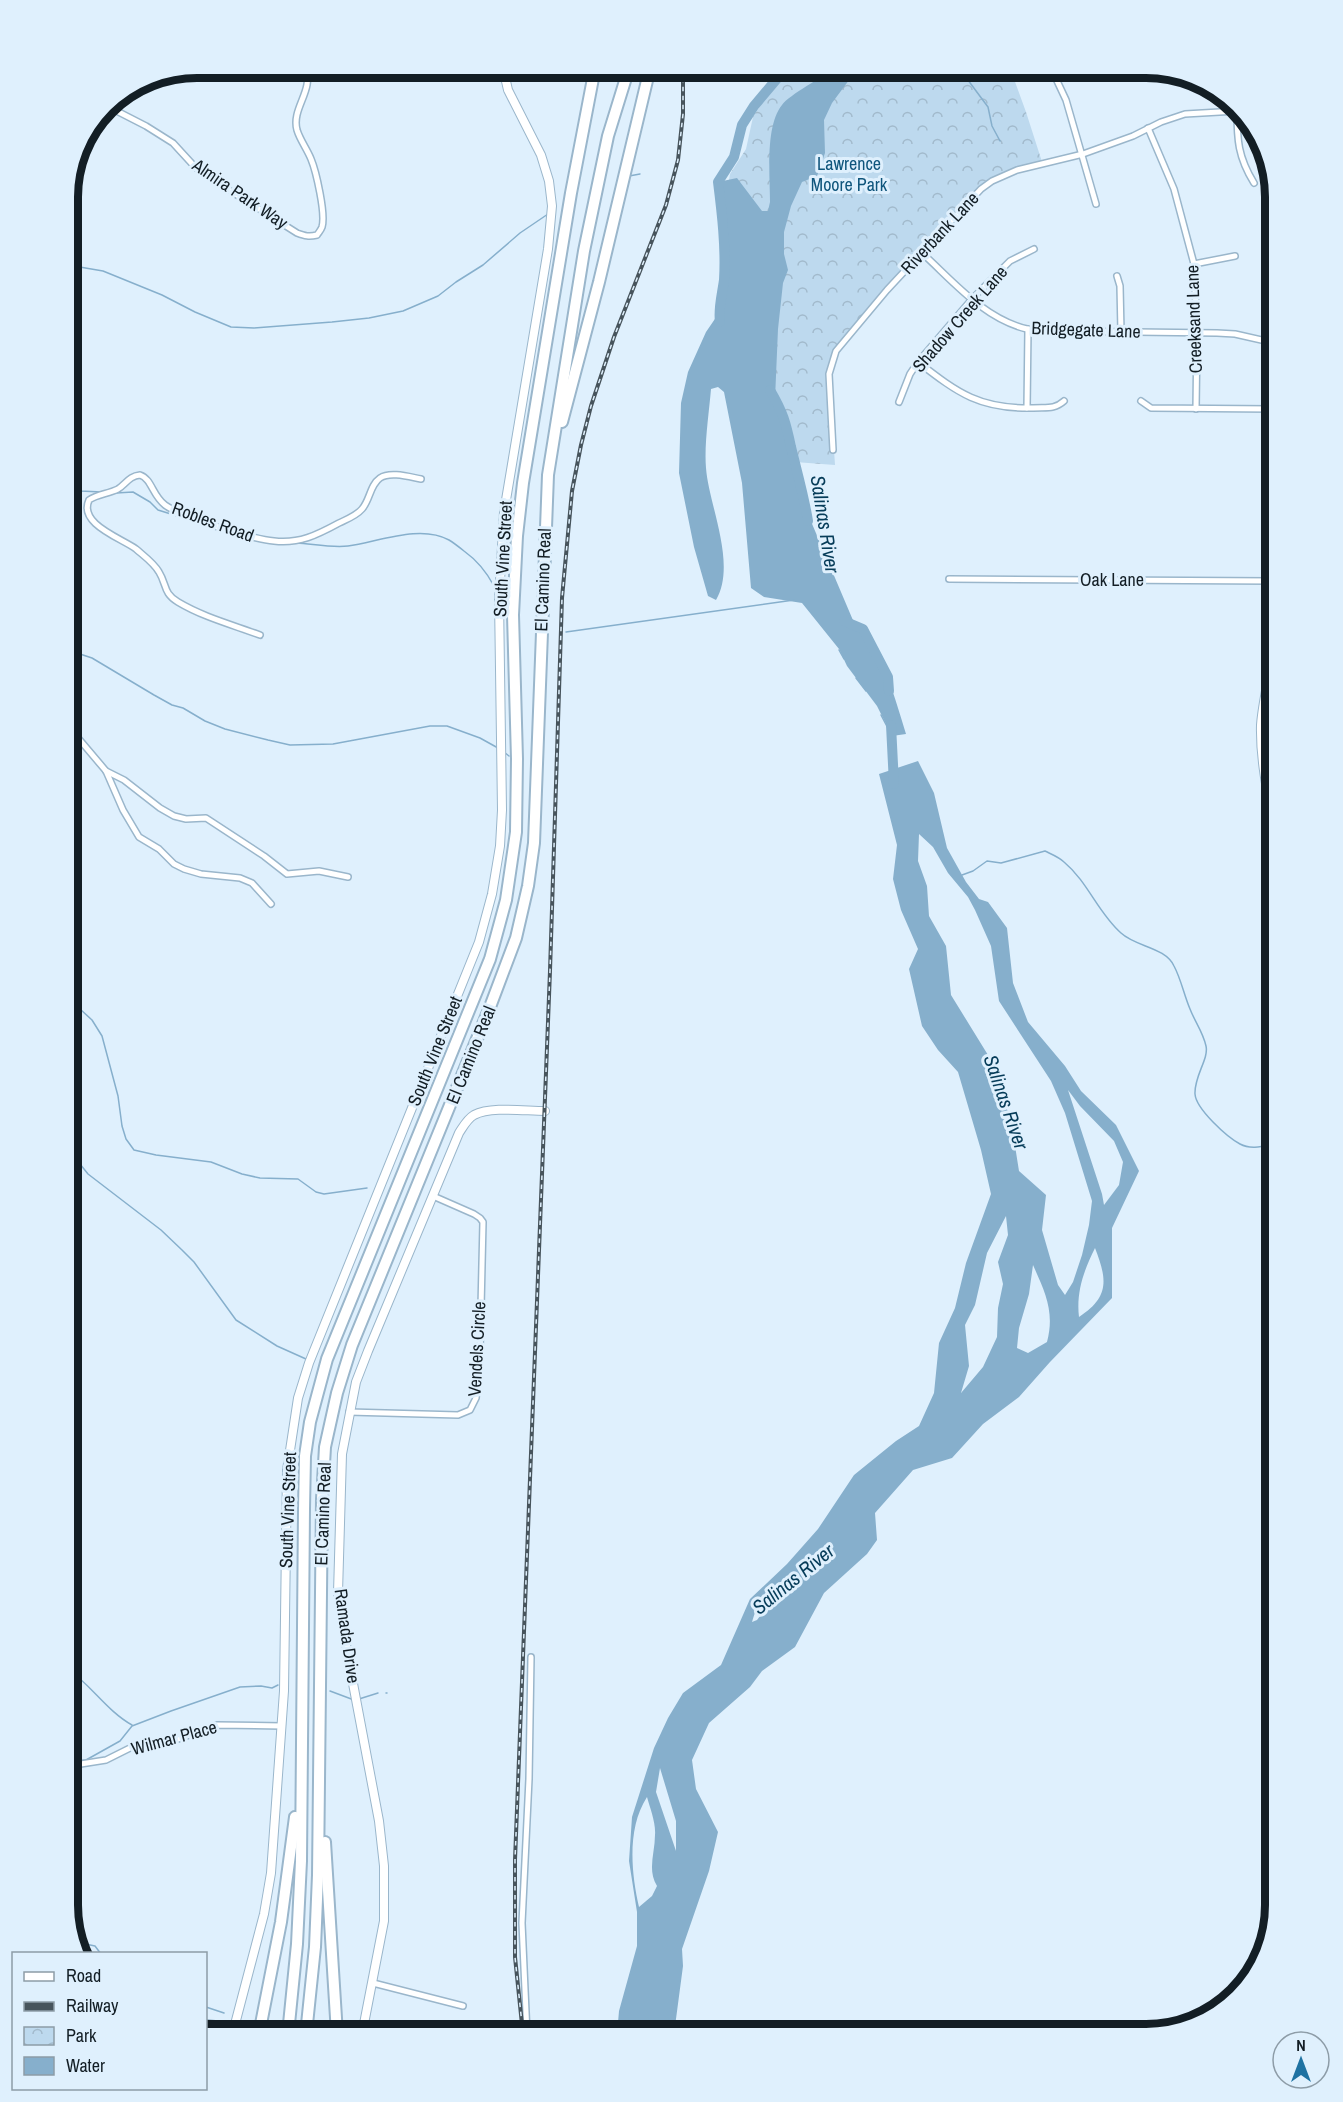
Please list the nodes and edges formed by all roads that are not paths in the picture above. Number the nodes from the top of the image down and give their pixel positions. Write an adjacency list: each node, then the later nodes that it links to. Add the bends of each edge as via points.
1 (308, 78): 8 (street, Almira Park Way, via 296,127 316,174 323,226 308,237 210,178 173,143)
2 (505, 78): 49 (street, South Vine Street, via 541,155 552,206 508,481 501,553 500,846 480,942 298,1398 287,1470)
3 (587, 78): 12 (highway, via 580,110)
4 (593, 78): 12 (highway, El Camino Real)
5 (626, 78): 34 (highway, El Camino Real, via 608,136 584,251)
6 (648, 78): 34 (highway)
7 (1056, 78): 13 (street)
8 (115, 110)
9 (1229, 111): 11 (street, Riverbank Lane, via 1185,114)
10 (1237, 119): 14 (street, via 1240,157)
11 (1148, 128): 13 (street, Riverbank Lane); 19 (street, Creeksand Lane, via 1174,189)
12 (581, 137): 51 (highway, El Camino Real, via 517,536 513,615 518,796 511,874 490,959 315,1397 305,1456)
13 (1083, 154): 15 (street); 17 (street, Riverbank Lane, via 1017,170 992,181 968,201)
14 (1254, 183)
15 (1096, 204)
16 (1034, 249): 21 (street, Shadow Creek Lane, via 1010,261)
17 (922, 253): 21 (street, Bridgegate Lane); 33 (street, Riverbank Lane, via 836,351 829,374)
18 (1235, 256): 19 (street)
19 (1194, 264): 24 (street, Creeksand Lane)
20 (1118, 276): 23 (street)
21 (972, 299): 22 (street, Bridgegate Lane, via 1006,322); 26 (street, Shadow Creek Lane)
22 (1028, 329): 23 (street, Bridgegate Lane); 30 (street)
23 (1121, 333): 24 (street, Bridgegate Lane)
24 (1197, 333): 25 (street, Bridgegate Lane, via 1235,334); 31 (street, Creeksand Lane)
25 (1265, 341)
26 (918, 362): 29 (street, Shadow Creek Lane); 30 (street, via 953,389 979,401)
27 (1064, 401): 30 (street, via 1057,407)
28 (1141, 401): 31 (street, via 1151,408)
29 (899, 402)
30 (1027, 408)
31 (1196, 409): 32 (street)
32 (1265, 409)
33 (833, 450)
34 (548, 475): 52 (highway, El Camino Real, via 534,843 528,886 516,938 490,1007 352,1345 325,1447)
35 (421, 479): 38 (street, Robles Road, via 384,476 354,516 314,537 287,542 259,538 174,511 156,496 149,481 141,475 89,500 89,516 94,524 122,539 155,566 172,597 199,612)
36 (949, 579): 37 (street, Oak Lane)
37 (1265, 581)
38 (260, 635)
39 (1265, 697): 42 (street, via 1261,727)
40 (78, 738): 41 (street)
41 (106, 771): 43 (street, via 174,816 206,818 287,874 319,871); 44 (street, via 139,837 174,864 201,874 252,883)
42 (1265, 777)
43 (348, 877)
44 (271, 904)
45 (545, 1111): 46 (street, Ramada Drive, via 488,1110 473,1115 459,1133)
46 (433, 1196): 47 (street, Ramada Drive, via 356,1382); 47 (street, Vendels Circle, via 483,1222 480,1350 474,1405 458,1415)
47 (350, 1412): 53 (street, Ramada Drive, via 342,1454 338,1593 384,1866 384,1921)
48 (531, 1657): 61 (street, via 522,1923)
49 (282, 1726): 50 (street, Wilmar Place, via 217,1725 170,1742 140,1743 106,1760); 55 (street, South Vine Street, via 268,1893)
50 (78, 1764)
51 (301, 1775): 56 (highway, via 281,1922); 57 (highway, El Camino Real, via 299,1908)
52 (319, 1816): 58 (highway, El Camino Real, via 317,1911); 59 (highway, via 325,1834)
53 (373, 1983): 54 (street); 60 (street, Ramada Drive)
54 (462, 2006)
55 (235, 2024)
56 (261, 2024)
57 (290, 2024)
58 (306, 2024)
59 (336, 2024)
60 (364, 2024)
61 (527, 2024)

